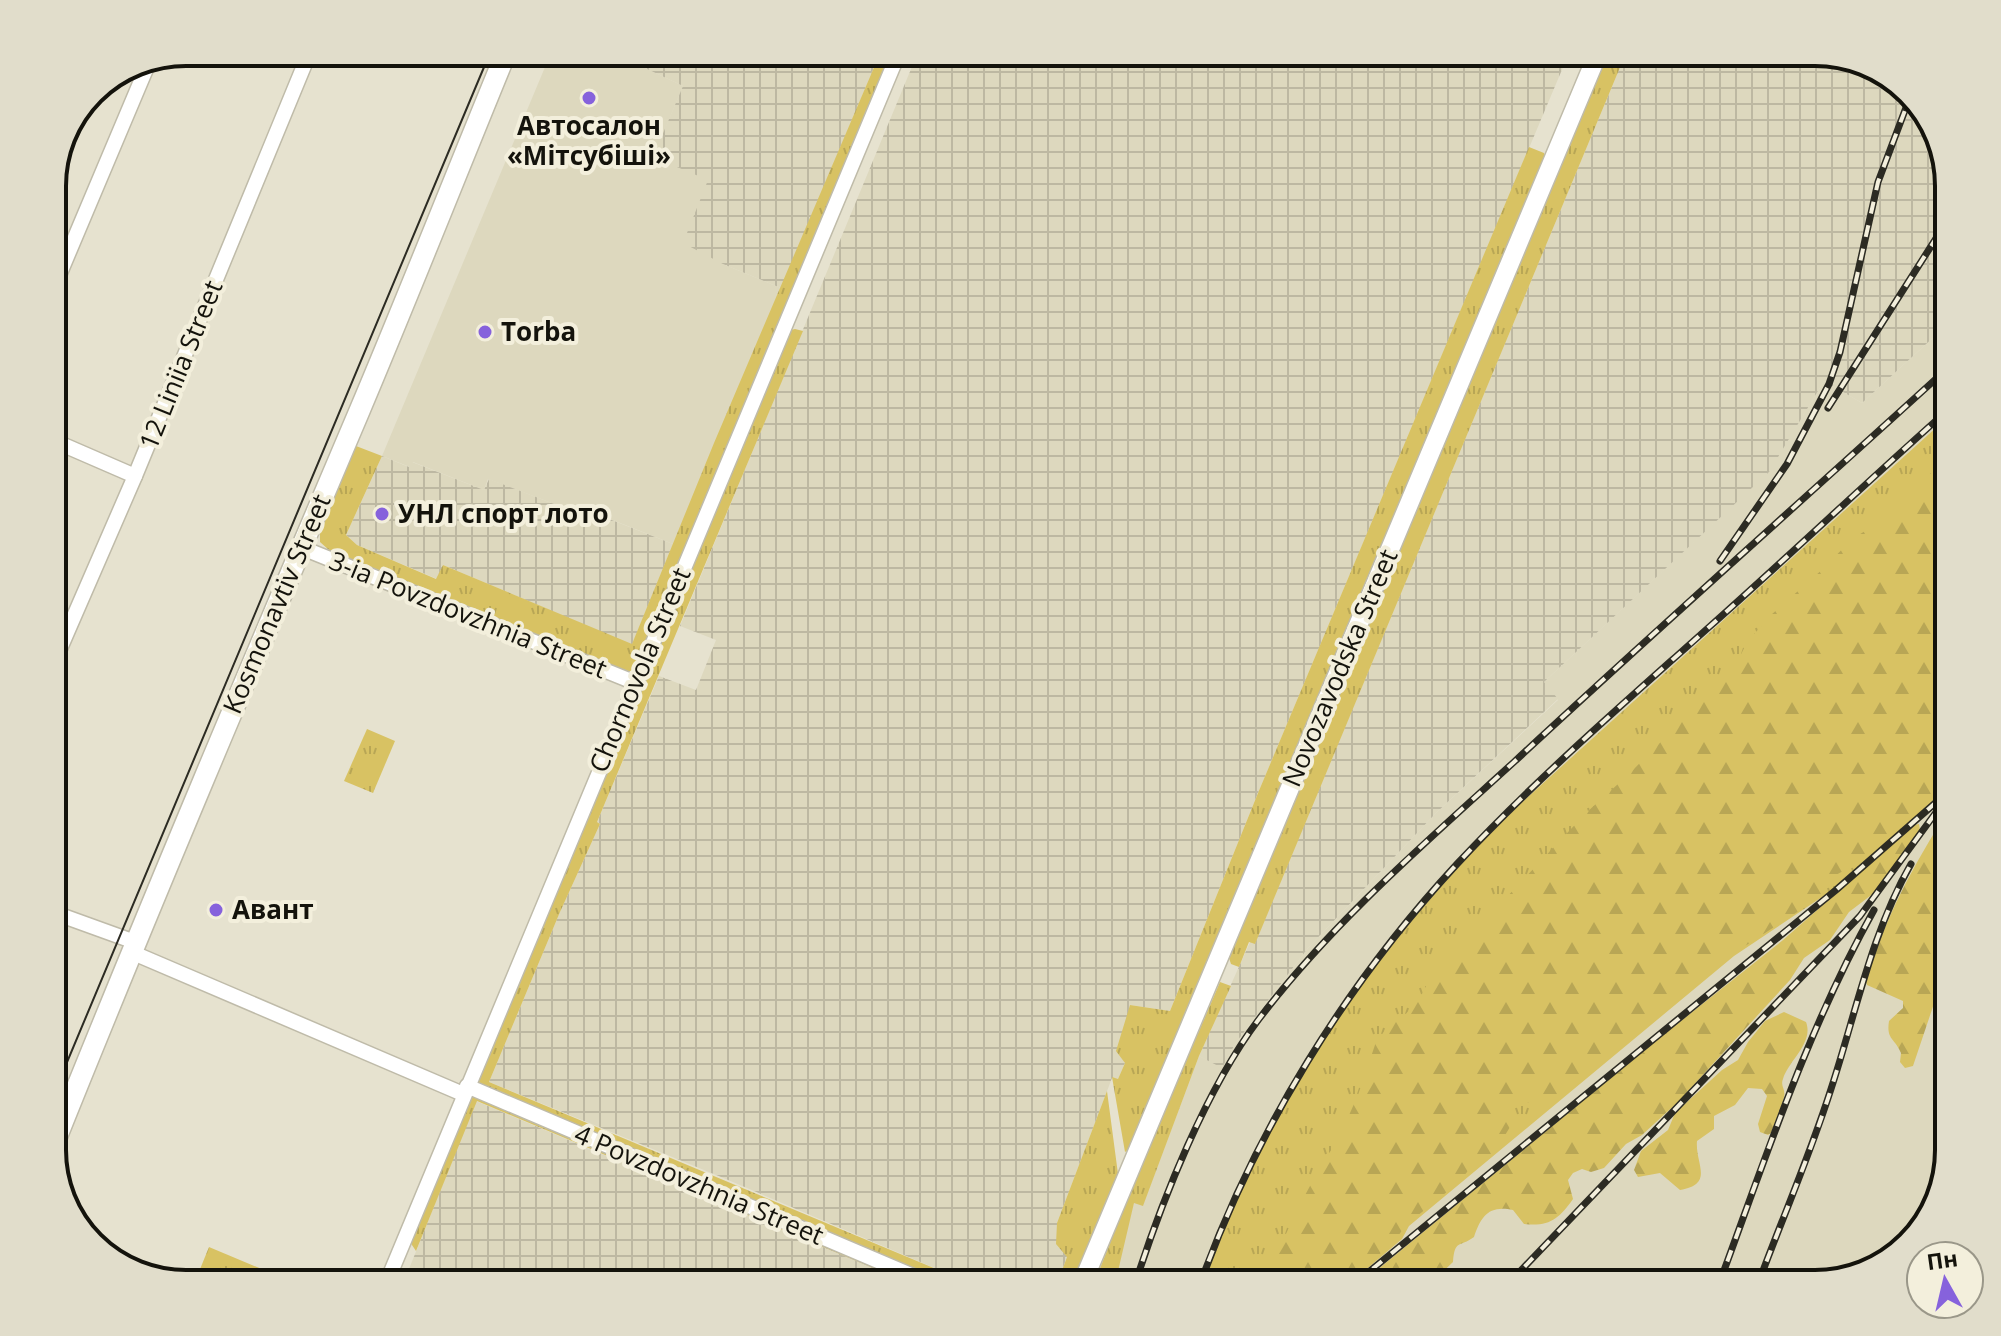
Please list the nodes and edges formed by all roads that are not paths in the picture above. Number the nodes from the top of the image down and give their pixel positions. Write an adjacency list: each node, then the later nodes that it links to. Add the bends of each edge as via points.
1 (304, 66): 8 (street, 12 Liniia Street)
2 (501, 66): 9 (main road, Kosmonavtiv Street)
3 (893, 66): 11 (street, Chornovola Street)
4 (1593, 66): 18 (street, Novozavodska Street)
5 (144, 74): 6 (street)
6 (66, 259)
7 (66, 446): 8 (street)
8 (135, 476): 10 (street, 12 Liniia Street)
9 (300, 547): 11 (street, 3-ia Povzdovzhnia Street); 13 (main road, Kosmonavtiv Street)
10 (66, 635)
11 (636, 683): 14 (street, Chornovola Street)
12 (66, 918): 13 (street, 4 Povzdovzhnia Street)
13 (133, 947): 14 (street, 4 Povzdovzhnia Street); 15 (main road, Kosmonavtiv Street)
14 (465, 1090): 16 (street, Chornovola Street); 17 (street, 4 Povzdovzhnia Street)
15 (66, 1114)
16 (392, 1270)
17 (898, 1270)
18 (1088, 1270)

